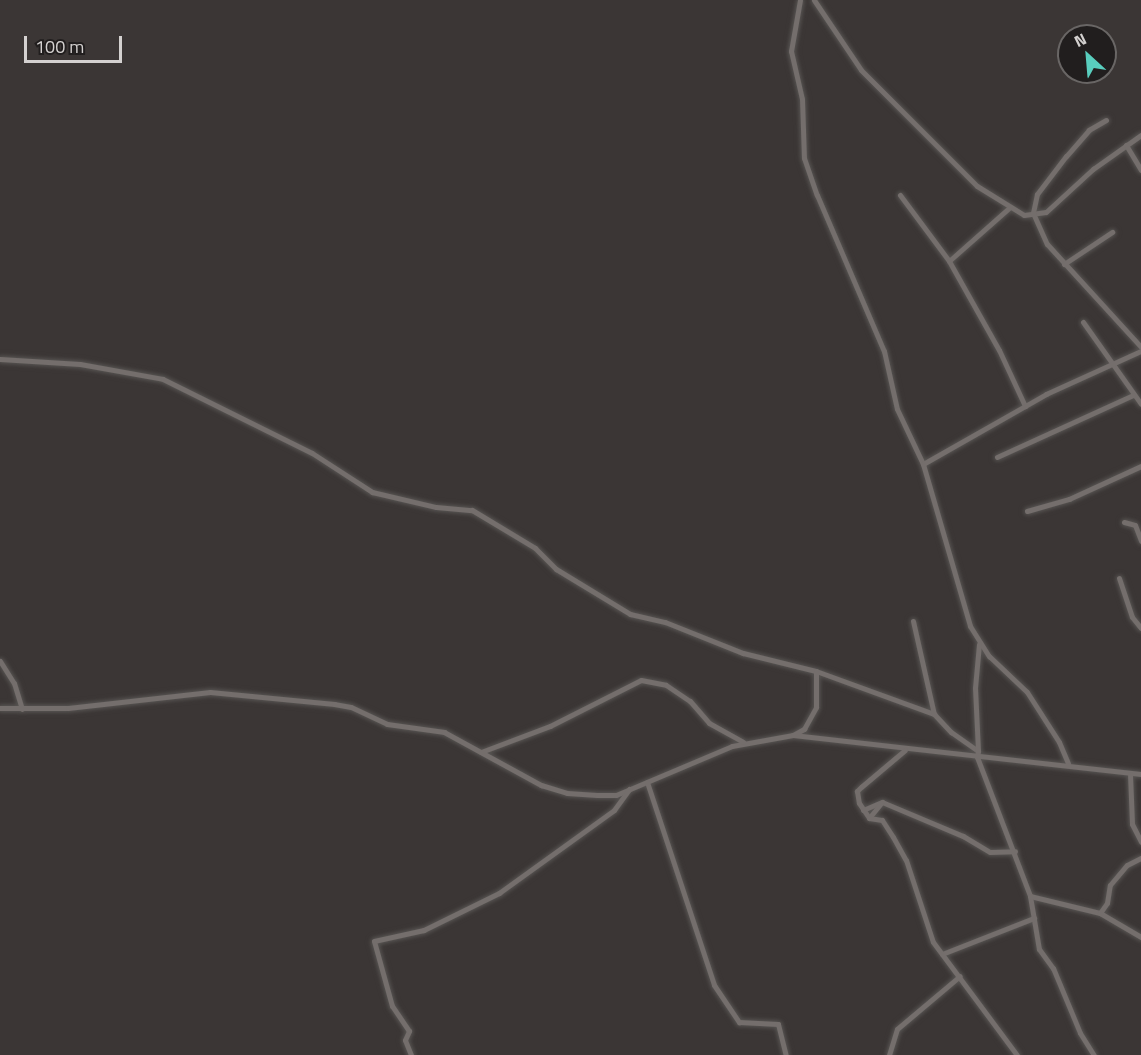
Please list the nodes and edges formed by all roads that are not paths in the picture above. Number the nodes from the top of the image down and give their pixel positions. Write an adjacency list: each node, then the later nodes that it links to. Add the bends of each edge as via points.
1 (800, 0): 21 (street, via 791,51 802,99 804,158 884,351 897,409)
2 (814, 0): 8 (street, via 861,70 977,186)
3 (1106, 120): 9 (street, via 1089,130 1066,156 1037,194)
4 (1141, 135): 5 (street)
5 (1126, 146): 6 (street); 9 (street, via 1046,212)
6 (1141, 170)
7 (900, 195): 11 (street)
8 (1010, 207): 9 (street, via 1024,215); 11 (street)
9 (1034, 213): 12 (street, via 1047,243)
10 (1112, 232): 12 (street)
11 (949, 261): 19 (street)
12 (1065, 264): 14 (street)
13 (1083, 322): 16 (street)
14 (1141, 349): 16 (street)
15 (0, 359): 31 (street, via 80,364 163,379 312,453 372,492 436,507 472,510 535,548 556,569 630,614 665,622 743,654)
16 (1111, 366): 17 (street); 19 (street, via 1091,371)
17 (1133, 395): 18 (street); 20 (street)
18 (1141, 404)
19 (1025, 406): 21 (street)
20 (997, 457)
21 (923, 464): 29 (street, via 970,626)
22 (1141, 466): 23 (street, via 1069,499)
23 (1027, 511)
24 (1124, 522): 25 (street, via 1136,525)
25 (1141, 541)
26 (1119, 578): 28 (street, via 1132,616)
27 (913, 621): 34 (street)
28 (1141, 628)
29 (979, 644): 39 (street, via 975,688); 40 (street, via 1026,692 1059,742)
30 (0, 661): 33 (street, via 14,683)
31 (816, 671): 34 (street); 35 (street, via 816,707 804,729)
32 (0, 708): 33 (street)
33 (22, 709): 38 (street, via 68,708 210,692 351,707 387,724 444,732)
34 (934, 714): 39 (street)
35 (793, 735): 36 (street); 37 (street)
36 (745, 743): 38 (street, via 709,723 690,701 666,685 641,680 550,726); 43 (street)
37 (905, 750): 39 (street); 46 (street, via 857,791)
38 (482, 752): 44 (street, via 541,785 567,793 609,796)
39 (978, 754): 40 (street); 49 (street)
40 (1068, 764): 41 (street)
41 (1130, 774): 42 (street); 48 (street, via 1132,824)
42 (1141, 774)
43 (647, 782): 44 (street); 58 (street, via 714,985 739,1022 778,1024)
44 (629, 789): 57 (street, via 614,810 499,893 424,930 374,941 392,1006 409,1031 405,1040)
45 (882, 802): 46 (street); 47 (street); 49 (street, via 963,836 990,852)
46 (863, 810): 47 (street)
47 (869, 818): 55 (street, via 882,820 906,860 923,920)
48 (1141, 842)
49 (1015, 851): 51 (street)
50 (1141, 858): 52 (street, via 1127,865 1110,885)
51 (1030, 896): 52 (street); 53 (street)
52 (1101, 913): 54 (street)
53 (1034, 918): 55 (street); 61 (street, via 1039,949 1053,968 1080,1033)
54 (1141, 937)
55 (942, 954): 56 (street)
56 (960, 976): 59 (street, via 897,1029); 60 (street)
57 (411, 1055)
58 (786, 1055)
59 (889, 1055)
60 (1017, 1055)
61 (1094, 1055)

